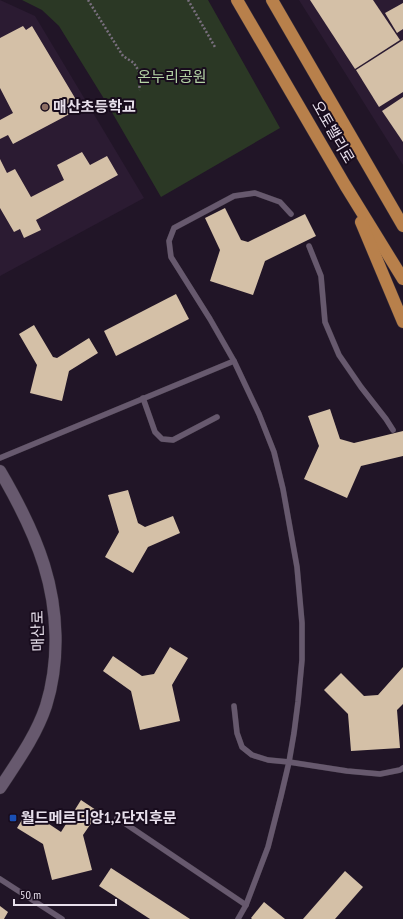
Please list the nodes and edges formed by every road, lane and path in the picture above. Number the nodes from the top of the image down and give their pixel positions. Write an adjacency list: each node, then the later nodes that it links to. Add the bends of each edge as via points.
1 (88, 0): 6 (path, via 123,56 134,63 141,75)
2 (188, 0): 5 (path)
3 (237, 0): 8 (highway, 오토밸리로)
4 (272, 0): 7 (highway, 오토밸리로)
5 (215, 48)
6 (138, 90)
7 (372, 172): 9 (highway); 11 (highway, 오토밸리로)
8 (346, 185): 13 (highway, 오토밸리로); 14 (highway)
9 (403, 212)
10 (291, 214): 15 (lane, via 280,202 255,193 234,196 174,228 169,241 171,256)
11 (403, 226)
12 (309, 246): 18 (lane, via 321,276 324,322 339,355)
13 (403, 279)
14 (403, 322)
15 (234, 361): 16 (lane); 22 (lane, via 274,452 297,567 302,660)
16 (143, 398): 17 (lane, via 155,432 162,439 173,440); 19 (lane)
17 (217, 417)
18 (393, 430)
19 (0, 458)
20 (0, 471): 24 (street, 매산로, via 20,507 44,564 53,602 55,644 53,678 45,706 33,737)
21 (234, 706): 22 (lane, via 237,733 242,747 252,756)
22 (289, 762): 23 (lane, via 380,774); 27 (lane, via 268,847)
23 (403, 768)
24 (0, 788)
25 (117, 818): 27 (lane)
26 (0, 879): 28 (lane)
27 (246, 905): 29 (lane)
28 (62, 919)
29 (238, 919)

